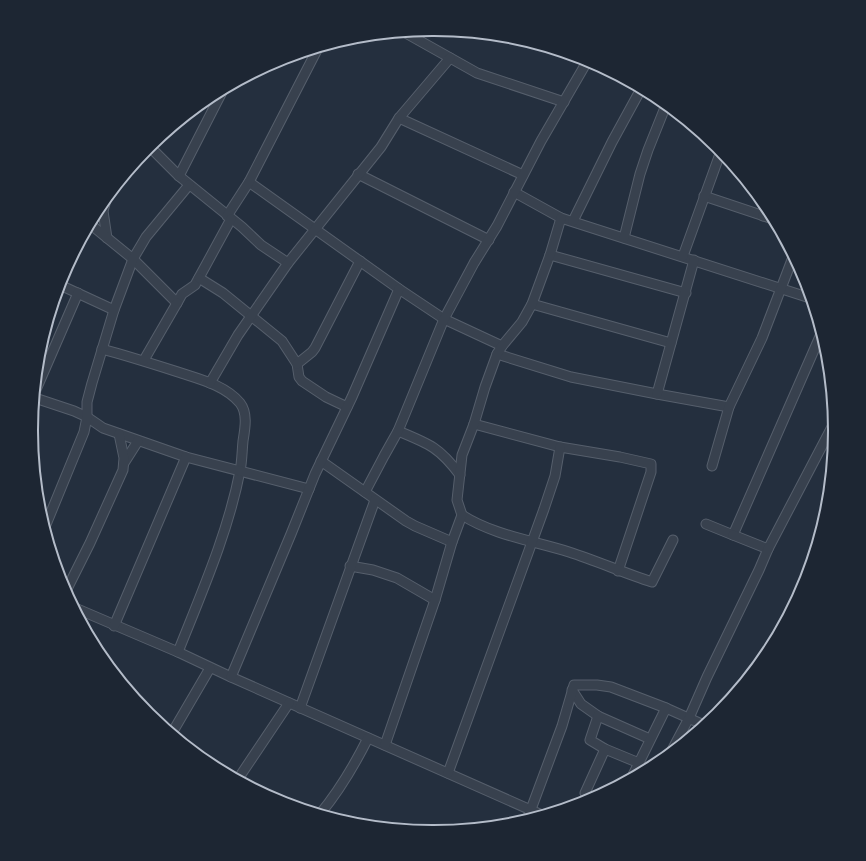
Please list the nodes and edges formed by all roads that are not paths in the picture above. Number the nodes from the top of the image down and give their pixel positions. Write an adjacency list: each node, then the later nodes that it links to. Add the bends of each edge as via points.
1 (412, 37): 3 (street)
2 (315, 54): 15 (street)
3 (450, 58): 7 (street, via 490,78); 9 (street)
4 (584, 66): 7 (street)
5 (638, 94): 23 (street)
6 (218, 100): 14 (street)
7 (564, 102): 13 (street)
8 (664, 111): 27 (street, via 640,174)
9 (399, 118): 12 (street, via 381,147); 13 (street)
10 (155, 152): 14 (street)
11 (718, 158): 18 (street)
12 (358, 174): 25 (street); 28 (street)
13 (523, 175): 17 (street)
14 (179, 176): 16 (street)
15 (249, 182): 21 (street); 25 (street)
16 (189, 185): 21 (street); 31 (street, via 146,238)
17 (514, 192): 22 (street); 28 (street)
18 (704, 196): 20 (street); 30 (street)
19 (103, 214): 26 (street)
20 (763, 216)
21 (229, 217): 34 (street, via 261,245); 36 (street)
22 (561, 218): 23 (street); 29 (street)
23 (573, 221): 27 (street)
24 (94, 228): 26 (street)
25 (315, 229): 33 (street); 34 (street)
26 (107, 238): 31 (street)
27 (624, 238): 30 (street)
28 (489, 240): 47 (street)
29 (550, 255): 41 (street); 44 (street)
30 (683, 256): 32 (street)
31 (133, 259): 43 (street); 45 (street)
32 (694, 260): 38 (street); 41 (street)
33 (360, 261): 39 (street); 54 (street, via 315,348)
34 (288, 263): 46 (street)
35 (790, 264): 38 (street)
36 (199, 278): 43 (street, via 195,285 182,294); 46 (street, via 223,293)
37 (66, 288): 40 (street)
38 (782, 288): 42 (street); 61 (street, via 762,338)
39 (399, 289): 47 (street); 60 (street)
40 (78, 293): 45 (street); 55 (street)
41 (686, 293): 49 (street)
42 (804, 296)
43 (177, 303): 53 (street)
44 (532, 304): 49 (street); 50 (street, via 522,322)
45 (114, 310): 51 (street)
46 (251, 317): 54 (street, via 282,341); 56 (street)
47 (444, 319): 50 (street); 67 (street)
48 (817, 342): 84 (street)
49 (671, 343): 57 (street)
50 (502, 346): 52 (street)
51 (102, 349): 53 (street); 59 (street)
52 (497, 354): 57 (street, via 571,377); 64 (street)
53 (144, 360): 56 (street)
54 (297, 364): 60 (street, via 302,381)
55 (43, 374)
56 (210, 383): 76 (street, via 223,389 244,409 245,425)
57 (656, 394): 61 (street)
58 (40, 400): 62 (street)
59 (87, 402): 62 (street); 63 (street)
60 (347, 407): 73 (street)
61 (729, 407): 75 (street)
62 (74, 411): 63 (street)
63 (87, 417): 65 (street); 66 (street)
64 (474, 424): 71 (street); 77 (street, via 462,455)
65 (103, 428): 66 (street); 68 (street)
66 (84, 432): 82 (street)
67 (398, 432): 77 (street, via 429,444 448,459); 79 (street)
68 (119, 434): 70 (street); 74 (street)
69 (828, 435): 88 (street)
70 (138, 440): 72 (street); 74 (street)
71 (560, 448): 86 (street, via 555,476); 90 (street, via 651,464 651,472)
72 (186, 457): 76 (street); 94 (street)
73 (321, 461): 78 (street); 79 (street)
74 (124, 463): 91 (street, via 116,487)
75 (712, 466)
76 (240, 471): 78 (street); 95 (street, via 212,567)
77 (460, 475): 81 (street, via 457,500)
78 (309, 489): 97 (street)
79 (365, 492): 80 (street)
80 (375, 500): 87 (street, via 415,526); 89 (street)
81 (462, 515): 86 (street, via 479,525); 87 (street)
82 (49, 518)
83 (706, 524): 84 (street)
84 (733, 535): 88 (street)
85 (673, 540): 90 (street, via 652,582)
86 (532, 541): 90 (street); 113 (street)
87 (452, 542): 92 (street)
88 (768, 549): 103 (street)
89 (350, 566): 92 (street, via 397,578); 100 (street)
90 (618, 570)
91 (70, 583)
92 (435, 600): 109 (street)
93 (83, 613): 94 (street)
94 (114, 626): 95 (street)
95 (178, 652): 96 (street)
96 (210, 668): 97 (street); 105 (street)
97 (231, 678): 99 (street)
98 (572, 690): 101 (street, via 574,685 597,684); 102 (street, via 581,704); 117 (street, via 562,726)
99 (289, 703): 100 (street); 114 (street)
100 (300, 708): 106 (street)
101 (666, 708): 103 (street); 107 (street)
102 (598, 716): 107 (street); 110 (street, via 590,740)
103 (689, 718): 104 (street); 108 (street)
104 (698, 722)
105 (175, 728)
106 (368, 738): 109 (street); 116 (street)
107 (650, 739): 111 (street)
108 (678, 739)
109 (385, 745): 113 (street)
110 (605, 749): 111 (street); 115 (street)
111 (639, 763): 112 (street)
112 (636, 768)
113 (448, 773): 117 (street)
114 (241, 775)
115 (585, 793)
116 (324, 810)
117 (531, 810): 118 (street); 119 (street)
118 (535, 812)
119 (530, 813)

